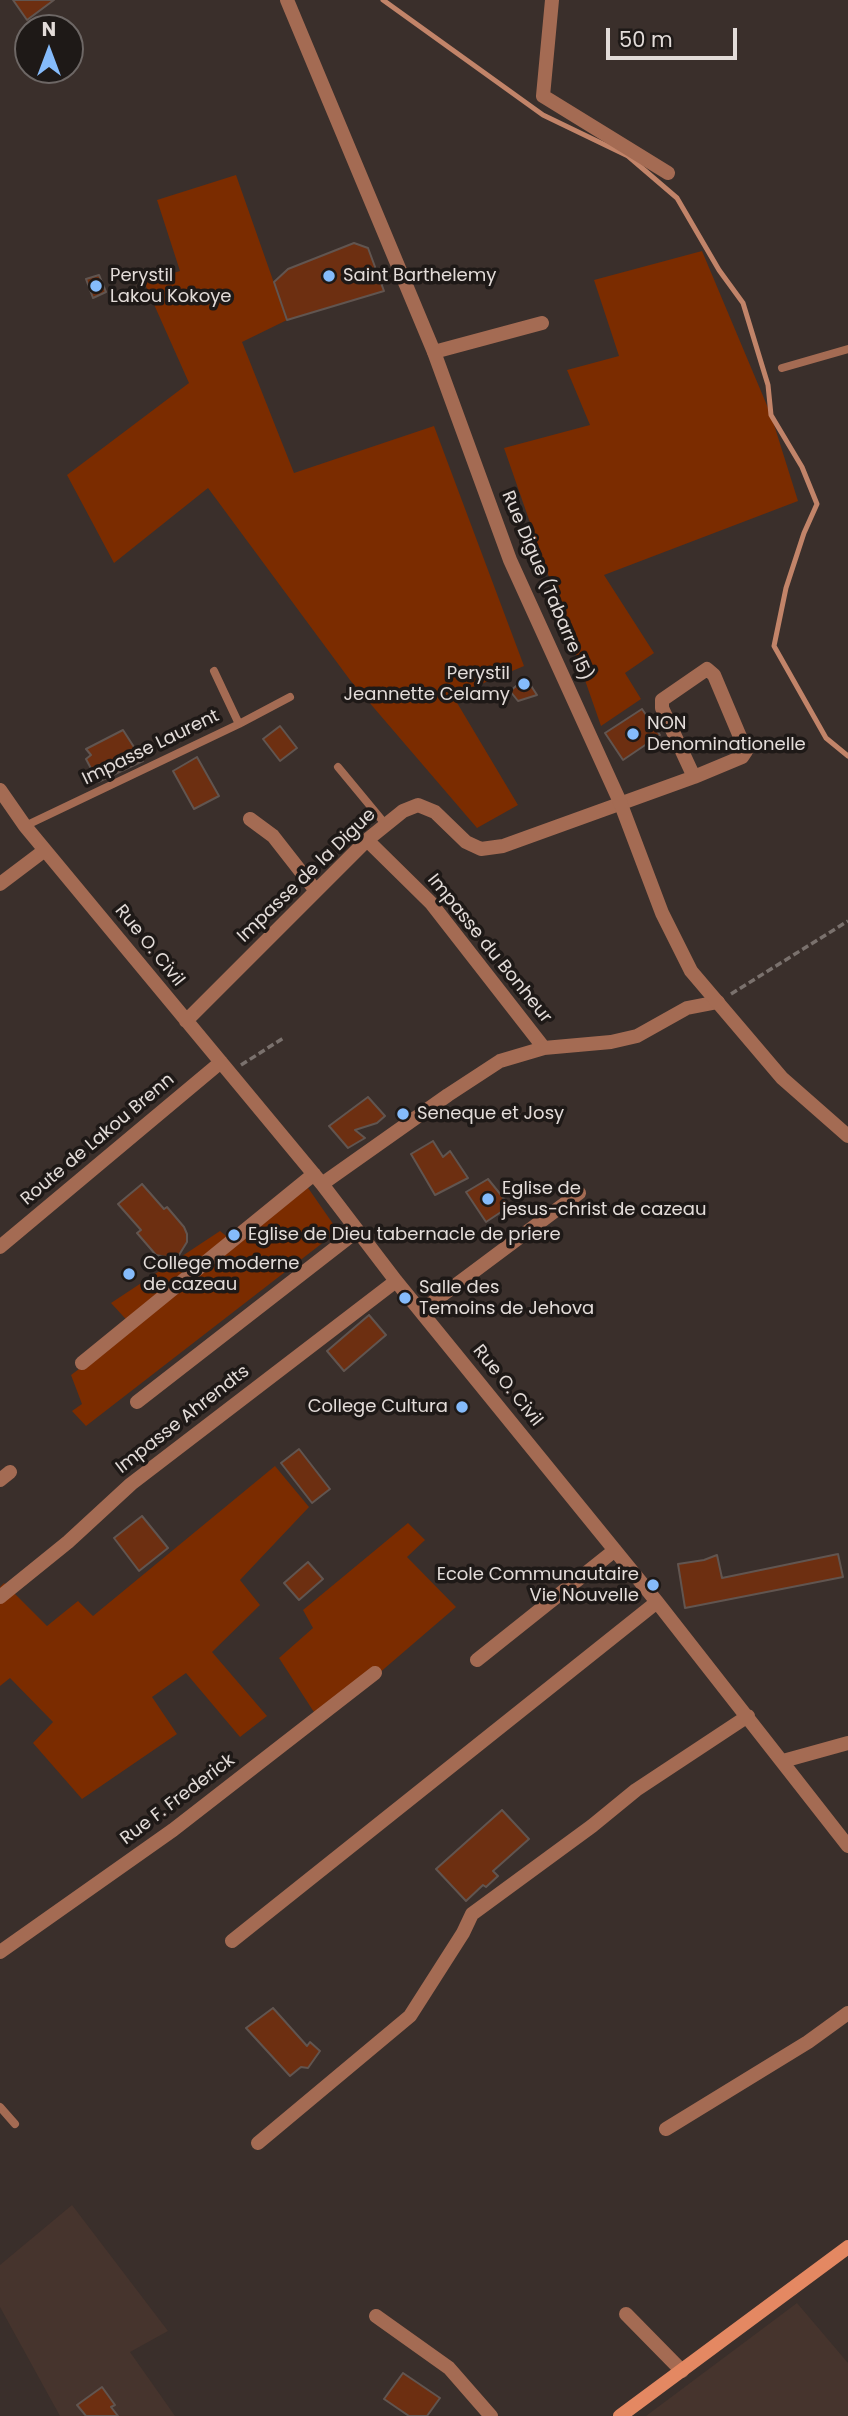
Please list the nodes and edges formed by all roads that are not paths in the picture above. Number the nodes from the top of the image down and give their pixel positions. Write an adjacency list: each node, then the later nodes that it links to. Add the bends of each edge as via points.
1 (287, 0): 6 (street, Rue Digue (Tabarre 15))
2 (552, 0): 3 (street, via 543,96)
3 (668, 173)
4 (542, 323): 6 (street)
5 (848, 349): 7 (lane)
6 (434, 352): 14 (street, Rue Digue (Tabarre 15), via 510,560)
7 (782, 368)
8 (214, 671): 10 (lane)
9 (290, 697): 10 (lane, Impasse Laurent)
10 (239, 724): 17 (lane, Impasse Laurent)
11 (338, 767): 16 (lane)
12 (694, 777): 12 (street, via 742,757 746,751 709,669 662,700); 14 (street)
13 (0, 790): 17 (street, Rue O. Civil)
14 (620, 802): 16 (street, Impasse de la Digue, via 503,846 481,849 466,842 435,812 418,805); 22 (street, Rue Digue (Tabarre 15), via 662,913 691,971)
15 (250, 818): 21 (street, via 274,836)
16 (386, 825): 18 (street, Impasse de la Digue)
17 (25, 826): 19 (street, Rue O. Civil)
18 (367, 840): 21 (street, Impasse de la Digue); 24 (street, Impasse du Bonheur, via 431,903)
19 (45, 849): 20 (street); 23 (street, Rue O. Civil)
20 (0, 884)
21 (316, 891): 23 (street, Impasse de la Digue)
22 (718, 1002): 24 (street, via 687,1008 637,1036); 26 (street, Rue Digue (Tabarre 15), via 782,1078)
23 (187, 1021): 25 (street, Rue O. Civil)
24 (544, 1048): 27 (street, Impasse du Bonheur, via 500,1061)
25 (226, 1067): 27 (street, Rue O. Civil); 30 (street, Route de Lakou Brenn)
26 (848, 1136)
27 (318, 1179): 29 (street, Rue O. Civil); 33 (street, Impasse du Bonheur)
28 (579, 1193): 32 (street)
29 (357, 1231): 31 (street, Rue O. Civil); 34 (street)
30 (0, 1247)
31 (396, 1282): 32 (street, Rue O. Civil); 36 (street, Impasse Ahrendts, via 131,1484)
32 (421, 1311): 35 (street, Rue O. Civil)
33 (82, 1363)
34 (137, 1402)
35 (615, 1550): 37 (street, Rue O. Civil); 38 (street)
36 (0, 1597)
37 (657, 1602): 40 (street, Rue O. Civil); 44 (street)
38 (477, 1660)
39 (375, 1673): 45 (street, Rue F. Frederick, via 173,1830)
40 (748, 1716): 42 (street, Rue O. Civil); 50 (street, via 636,1790 472,1914 410,2016)
41 (848, 1743): 42 (street)
42 (783, 1761): 43 (street, Rue O. Civil)
43 (848, 1846)
44 (232, 1941)
45 (1, 1949)
46 (848, 2013): 49 (street)
47 (0, 2107): 48 (lane)
48 (15, 2124)
49 (666, 2129)
50 (258, 2143)
51 (848, 2247): 54 (main road)
52 (626, 2314): 54 (street)
53 (376, 2316): 55 (street, via 449,2368)
54 (682, 2371): 56 (main road)
55 (491, 2416)
56 (620, 2416)

